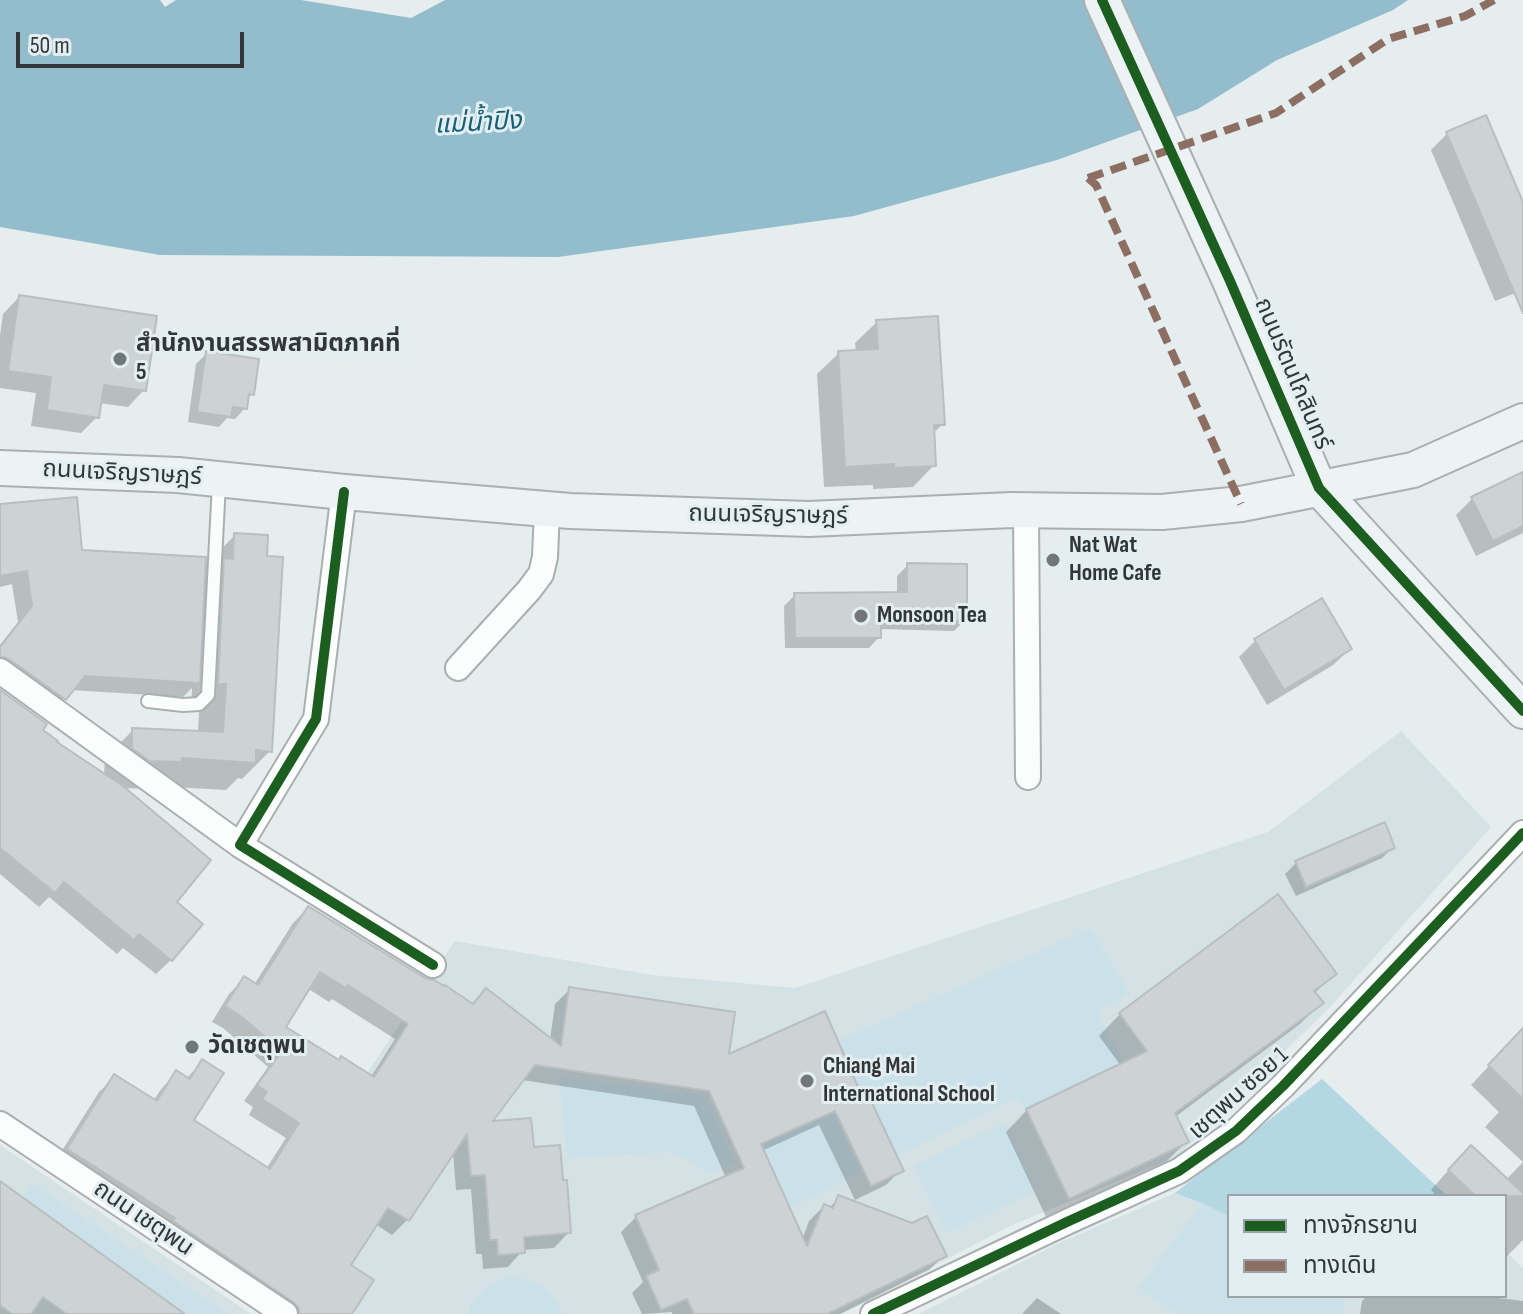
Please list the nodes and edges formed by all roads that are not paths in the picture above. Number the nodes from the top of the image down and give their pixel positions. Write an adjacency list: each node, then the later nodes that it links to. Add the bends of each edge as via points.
1 (1102, 0): 5 (main road, ถนนรัตนโกสินทร์)
2 (1523, 421): 5 (main road, ถนนเจริญราษฎร์, via 1413,470)
3 (0, 468): 4 (main road, ถนนเจริญราษฎร์)
4 (219, 480): 6 (main road, ถนนเจริญราษฎร์); 11 (lane, via 208,695 199,704)
5 (1319, 488): 8 (main road, ถนนเจริญราษฎร์, via 1241,504 1162,512); 12 (main road, ถนนรัตนโกสินทร์)
6 (344, 492): 7 (main road, ถนนเจริญราษฎร์); 15 (street, via 316,719)
7 (547, 509): 8 (main road, ถนนเจริญราษฎร์, via 809,519); 9 (street, via 541,574)
8 (1026, 510): 13 (street)
9 (458, 668)
10 (0, 671): 15 (street)
11 (148, 701)
12 (1523, 711)
13 (1028, 777)
14 (1523, 833): 19 (street, เชตุพน ซอย 1, via 1236,1131 1179,1171)
15 (240, 845): 16 (street)
16 (433, 965)
17 (0, 1124): 18 (street, ถนน เชตุพน)
18 (285, 1314)
19 (873, 1314)

